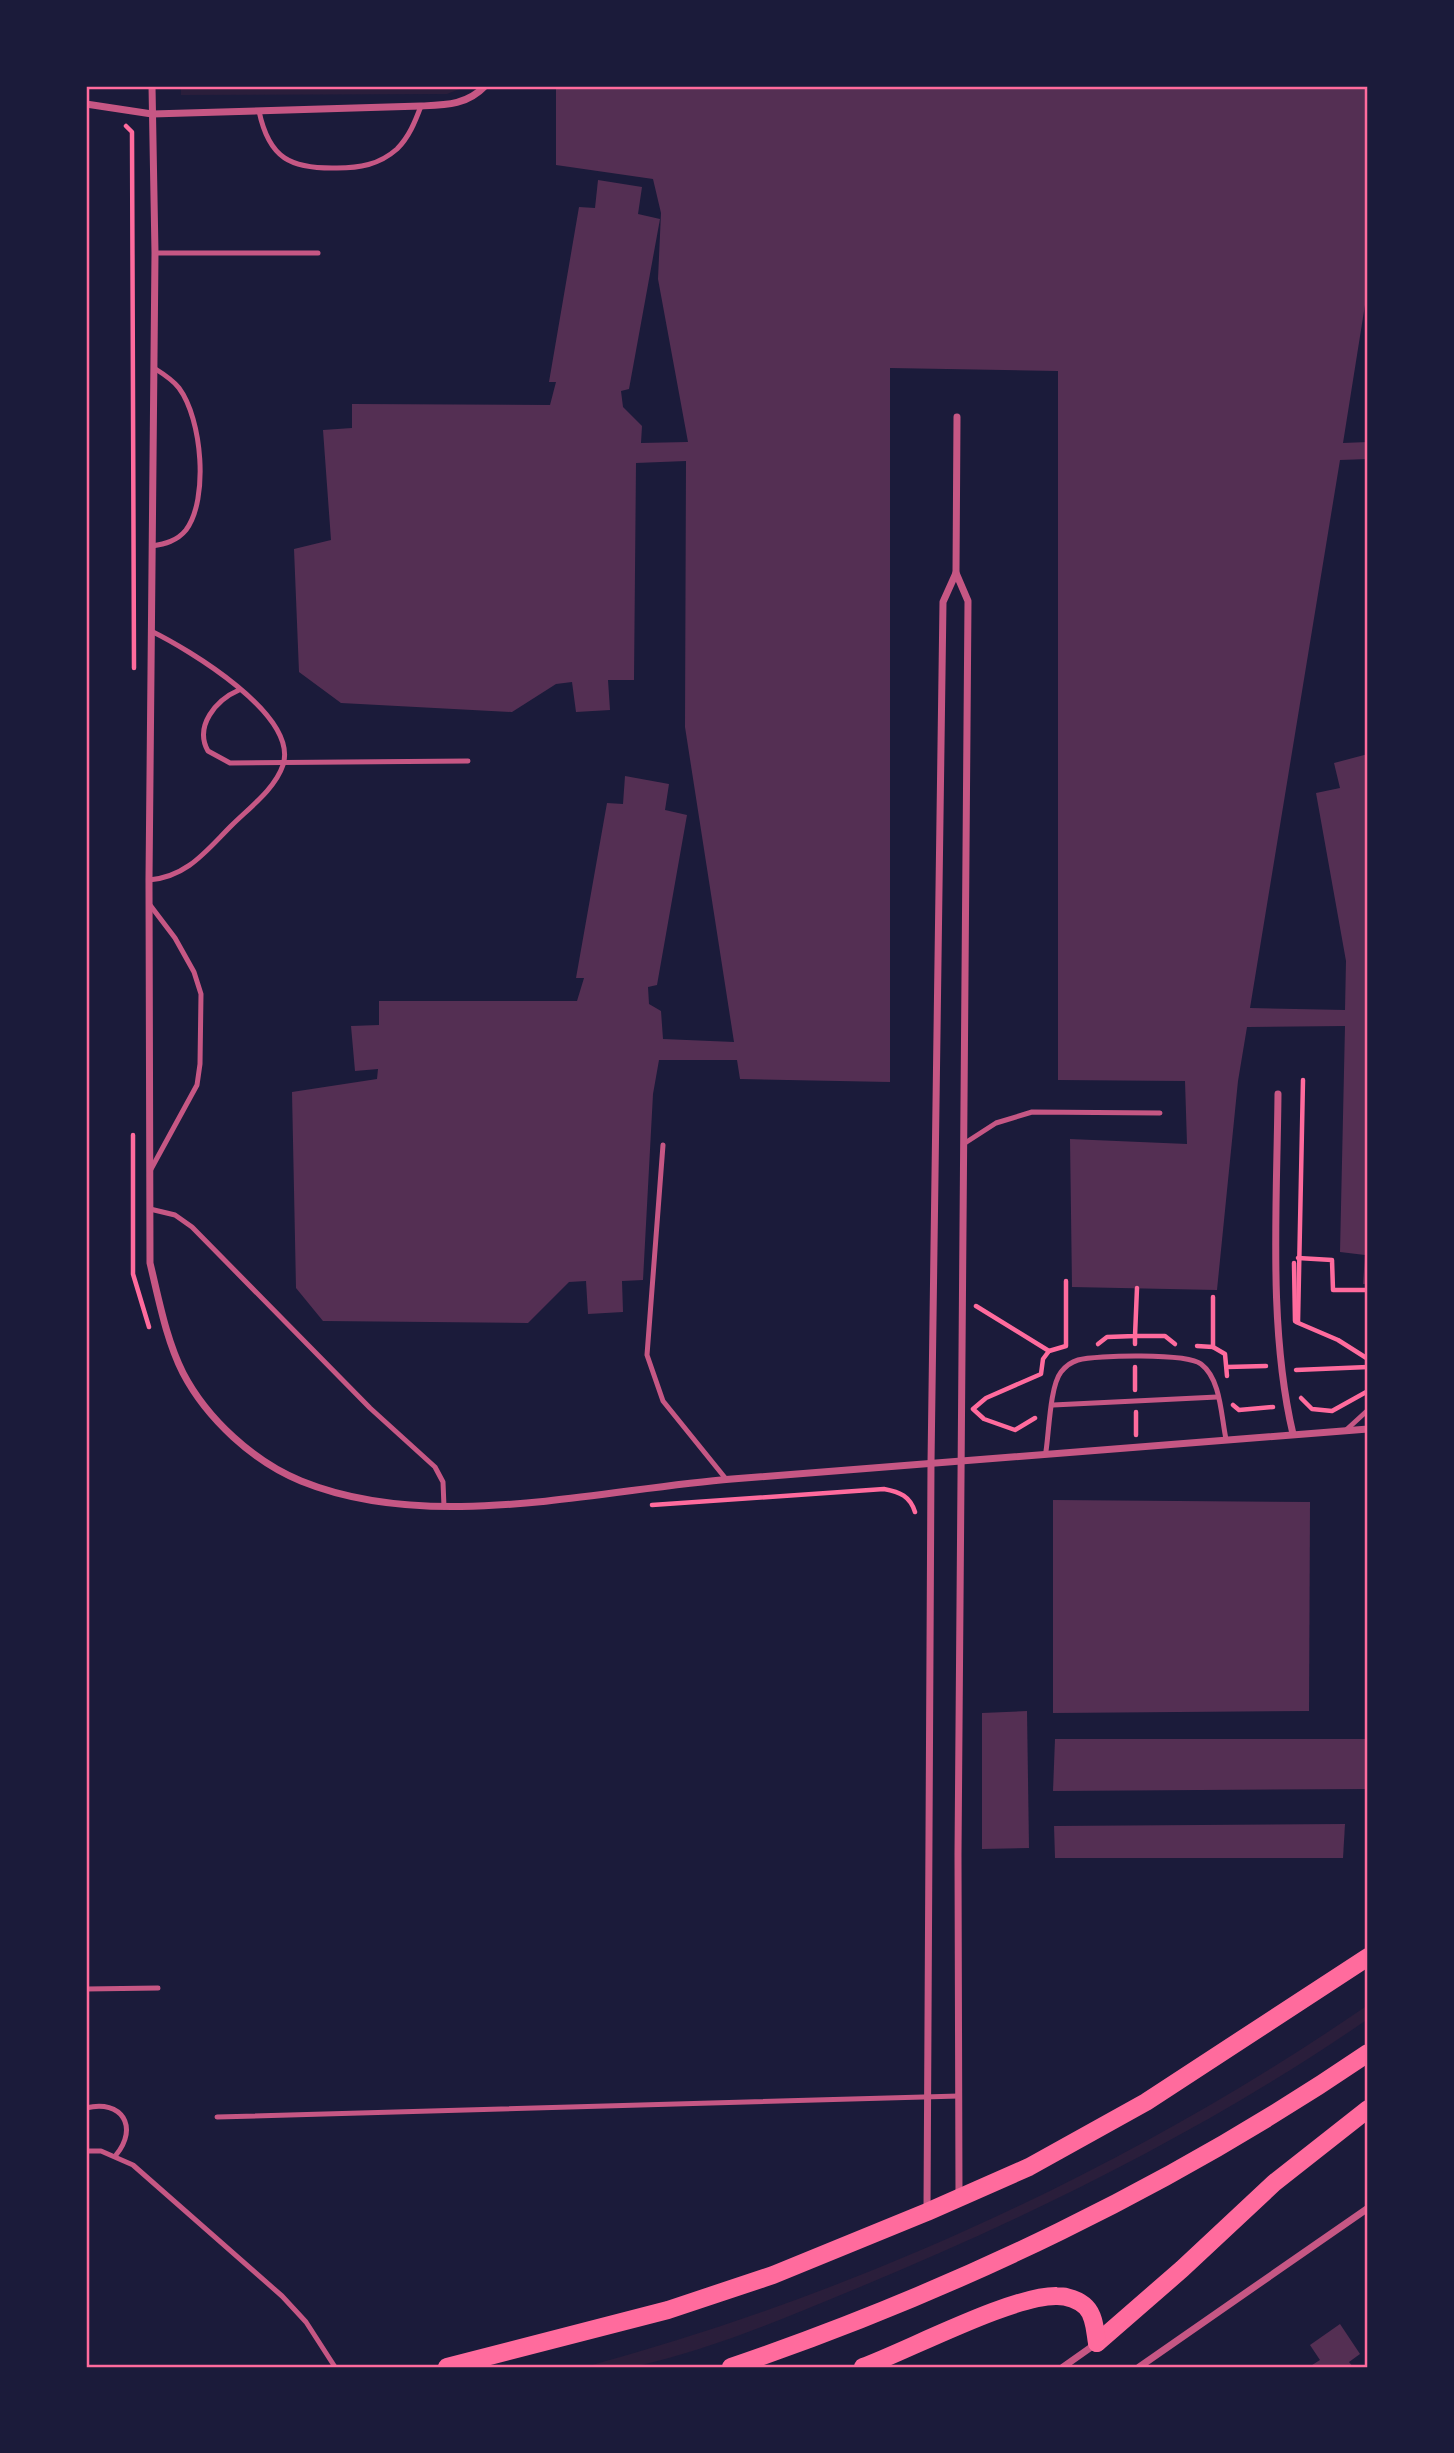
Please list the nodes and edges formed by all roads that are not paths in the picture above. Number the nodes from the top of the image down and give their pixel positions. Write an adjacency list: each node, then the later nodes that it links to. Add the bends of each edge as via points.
1 (152, 86): 6 (street)
2 (485, 86): 4 (street, via 474,97 453,104)
3 (86, 104): 6 (street)
4 (421, 106): 5 (street); 5 (lane, via 397,149 360,168 307,169 288,161 273,147)
5 (259, 111): 6 (street)
6 (152, 114): 7 (street)
7 (155, 253): 8 (lane); 9 (street)
8 (318, 253)
9 (154, 368): 11 (street); 11 (lane, via 178,387 188,407 196,429 200,478 188,528 175,540)
10 (957, 417): 12 (street)
11 (152, 546): 13 (street)
12 (956, 573): 21 (street, via 968,601); 34 (street, via 943,602)
13 (151, 631): 14 (lane, via 194,654); 17 (street)
14 (239, 690): 16 (lane, via 262,709 281,734); 16 (lane, via 210,713 204,733 208,751 230,763)
15 (468, 761): 16 (lane)
16 (284, 763): 17 (lane, via 271,785 196,862 176,875)
17 (149, 880): 18 (street)
18 (150, 905): 23 (street); 23 (lane, via 188,961 201,994 197,1085)
19 (1278, 1094): 30 (street, via 1279,1338)
20 (1160, 1113): 21 (lane, via 1032,1112 996,1123)
21 (965, 1143): 33 (street)
22 (663, 1145): 35 (lane, via 647,1355 663,1401)
23 (150, 1171): 24 (street)
24 (150, 1209): 36 (lane, via 175,1215 192,1227 435,1468 443,1482); 36 (street, via 150,1263 163,1321 184,1374 213,1416 252,1452 298,1480 354,1499)
25 (1217, 1398): 26 (lane); 26 (lane, via 1209,1371 1187,1357 1079,1359 1063,1369); 31 (lane)
26 (1053, 1405): 32 (lane)
27 (1368, 1410): 29 (lane)
28 (1368, 1429): 29 (street)
29 (1345, 1431): 30 (street)
30 (1293, 1434): 31 (street)
31 (1226, 1439): 32 (street)
32 (1046, 1451): 33 (street)
33 (961, 1462): 34 (street); 41 (street)
34 (931, 1463): 35 (street); 42 (street)
35 (726, 1479): 36 (street)
36 (444, 1507)
37 (1368, 1957): 48 (main road, via 1146,2102 1060,2151)
38 (158, 1988): 39 (lane)
39 (86, 1989)
40 (1368, 2053): 54 (main road, via 1267,2119 1074,2225 814,2339)
41 (959, 2096): 42 (lane); 48 (street)
42 (928, 2097): 45 (lane); 50 (street)
43 (86, 2108): 47 (lane, via 110,2108 123,2115 126,2143)
44 (1368, 2109): 51 (main road, via 1274,2183)
45 (216, 2117)
46 (86, 2151): 47 (lane)
47 (116, 2155): 52 (lane, via 282,2296 306,2322)
48 (959, 2197): 50 (main road)
49 (1368, 2208): 57 (street)
50 (928, 2212): 53 (main road, via 773,2275 668,2310)
51 (1097, 2343): 55 (main road, via 1087,2308 1075,2299 1056,2296 993,2313); 56 (street)
52 (335, 2367)
53 (447, 2367)
54 (731, 2367)
55 (863, 2367)
56 (1063, 2367)
57 (1139, 2367)

